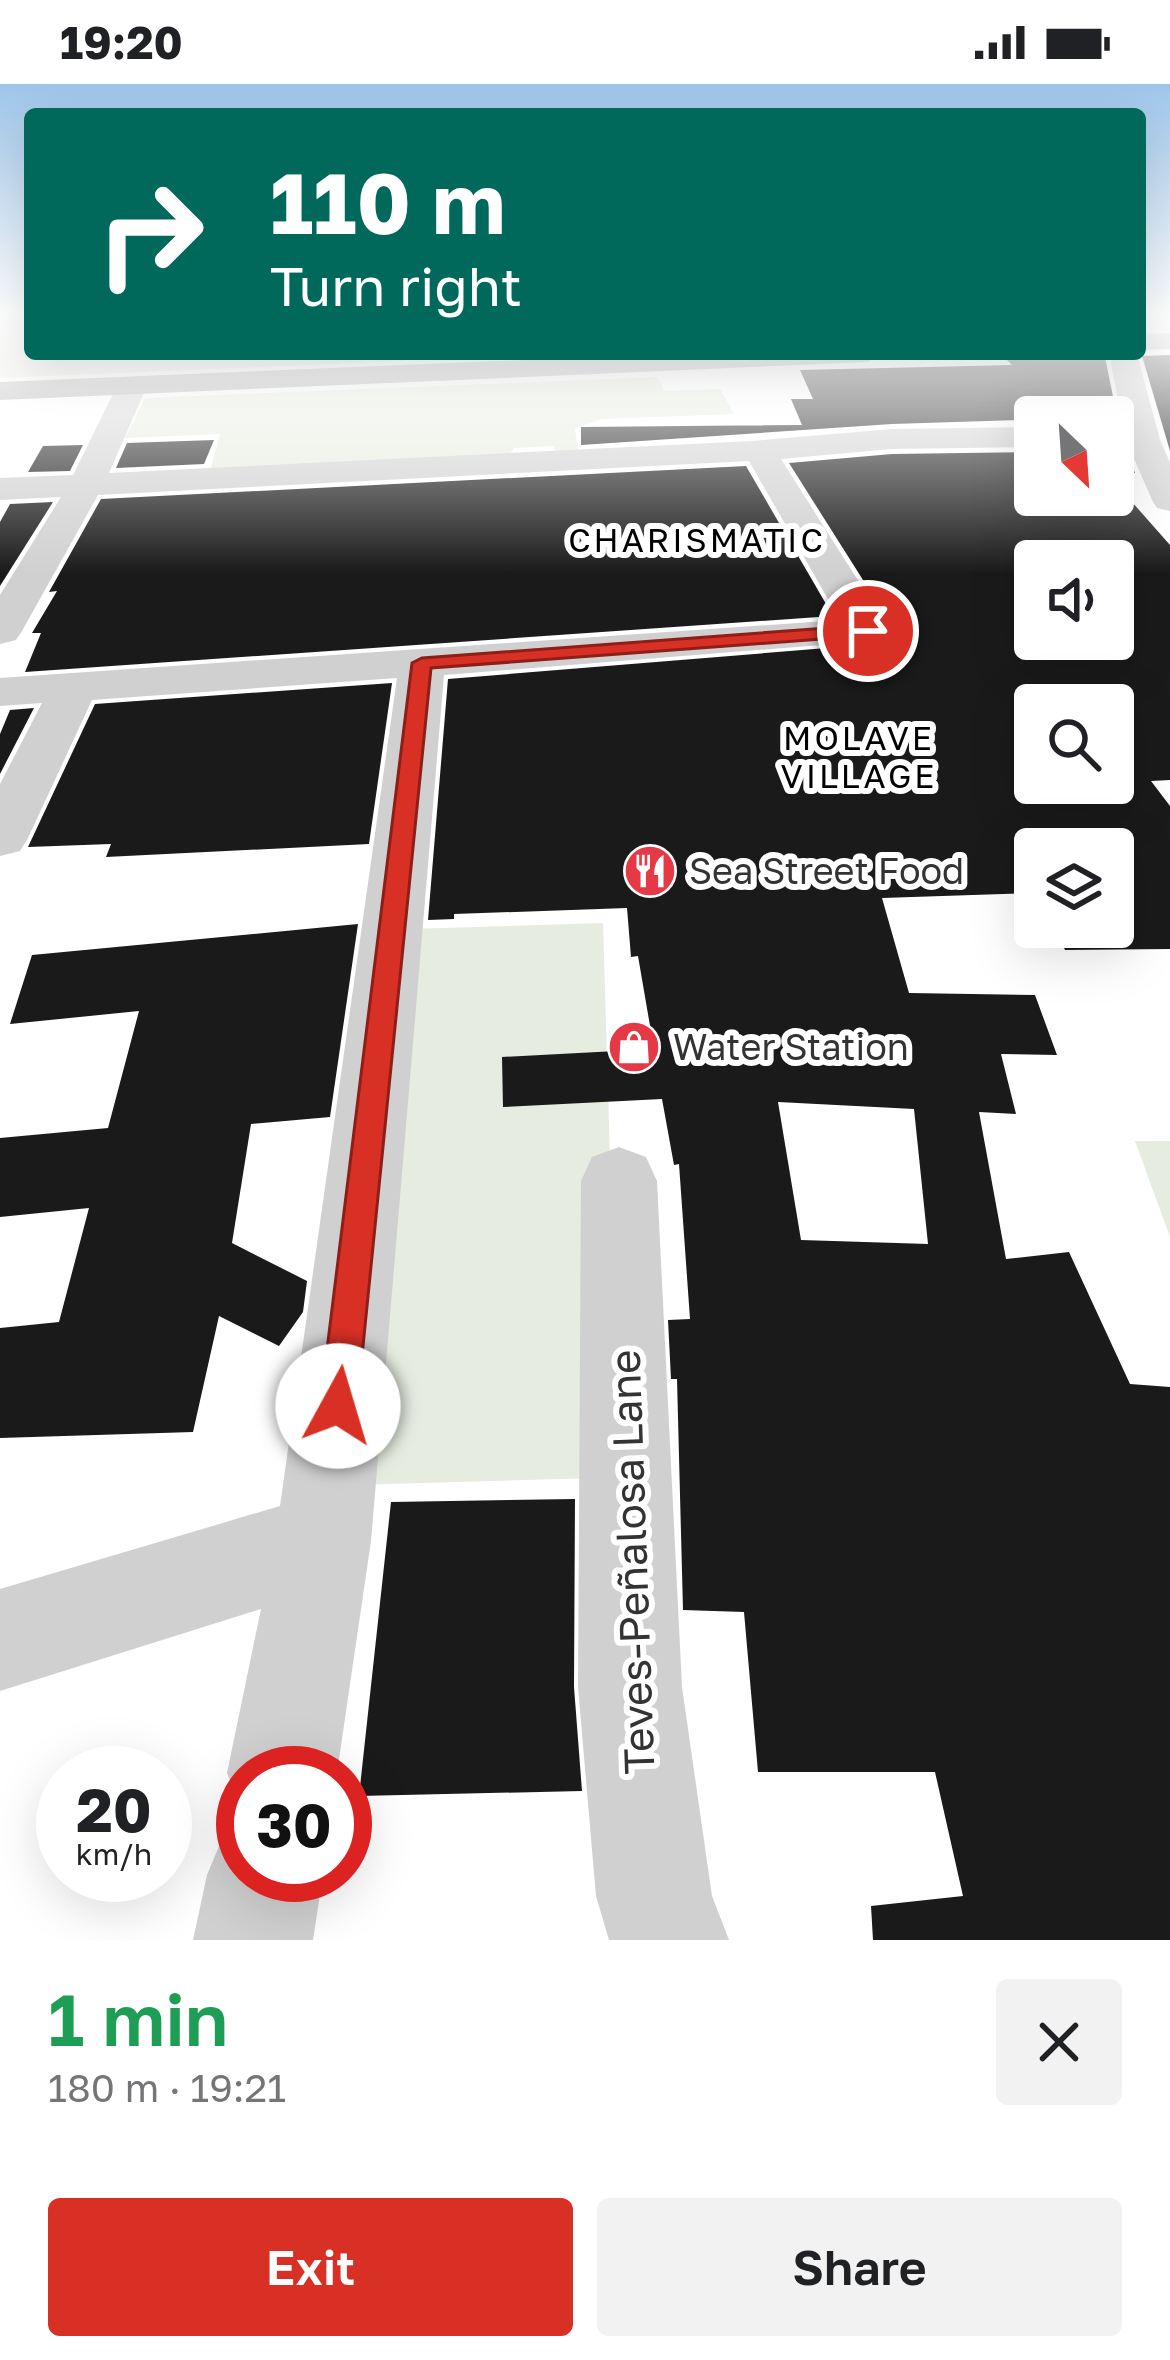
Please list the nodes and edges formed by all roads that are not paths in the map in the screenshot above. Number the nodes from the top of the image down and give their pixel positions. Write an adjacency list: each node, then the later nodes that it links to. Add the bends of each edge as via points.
1 (125, 401): 5 (street)
2 (1014, 436): 4 (street)
3 (1134, 449): 7 (street)
4 (759, 450): 5 (street); 9 (street, via 868,631)
5 (86, 485): 6 (street); 8 (street)
6 (0, 489)
7 (1170, 500)
8 (0, 631)
9 (422, 663): 10 (street); 14 (street)
10 (74, 687): 11 (street); 12 (street)
11 (0, 692)
12 (0, 838)
13 (620, 1180): 19 (street, Teves-Peñalosa Lane, via 629,1687 654,1896)
14 (323, 1541): 15 (street); 16 (street)
15 (0, 1640)
16 (288, 1746)
17 (260, 1902): 18 (street)
18 (254, 1940)
19 (668, 1940)

